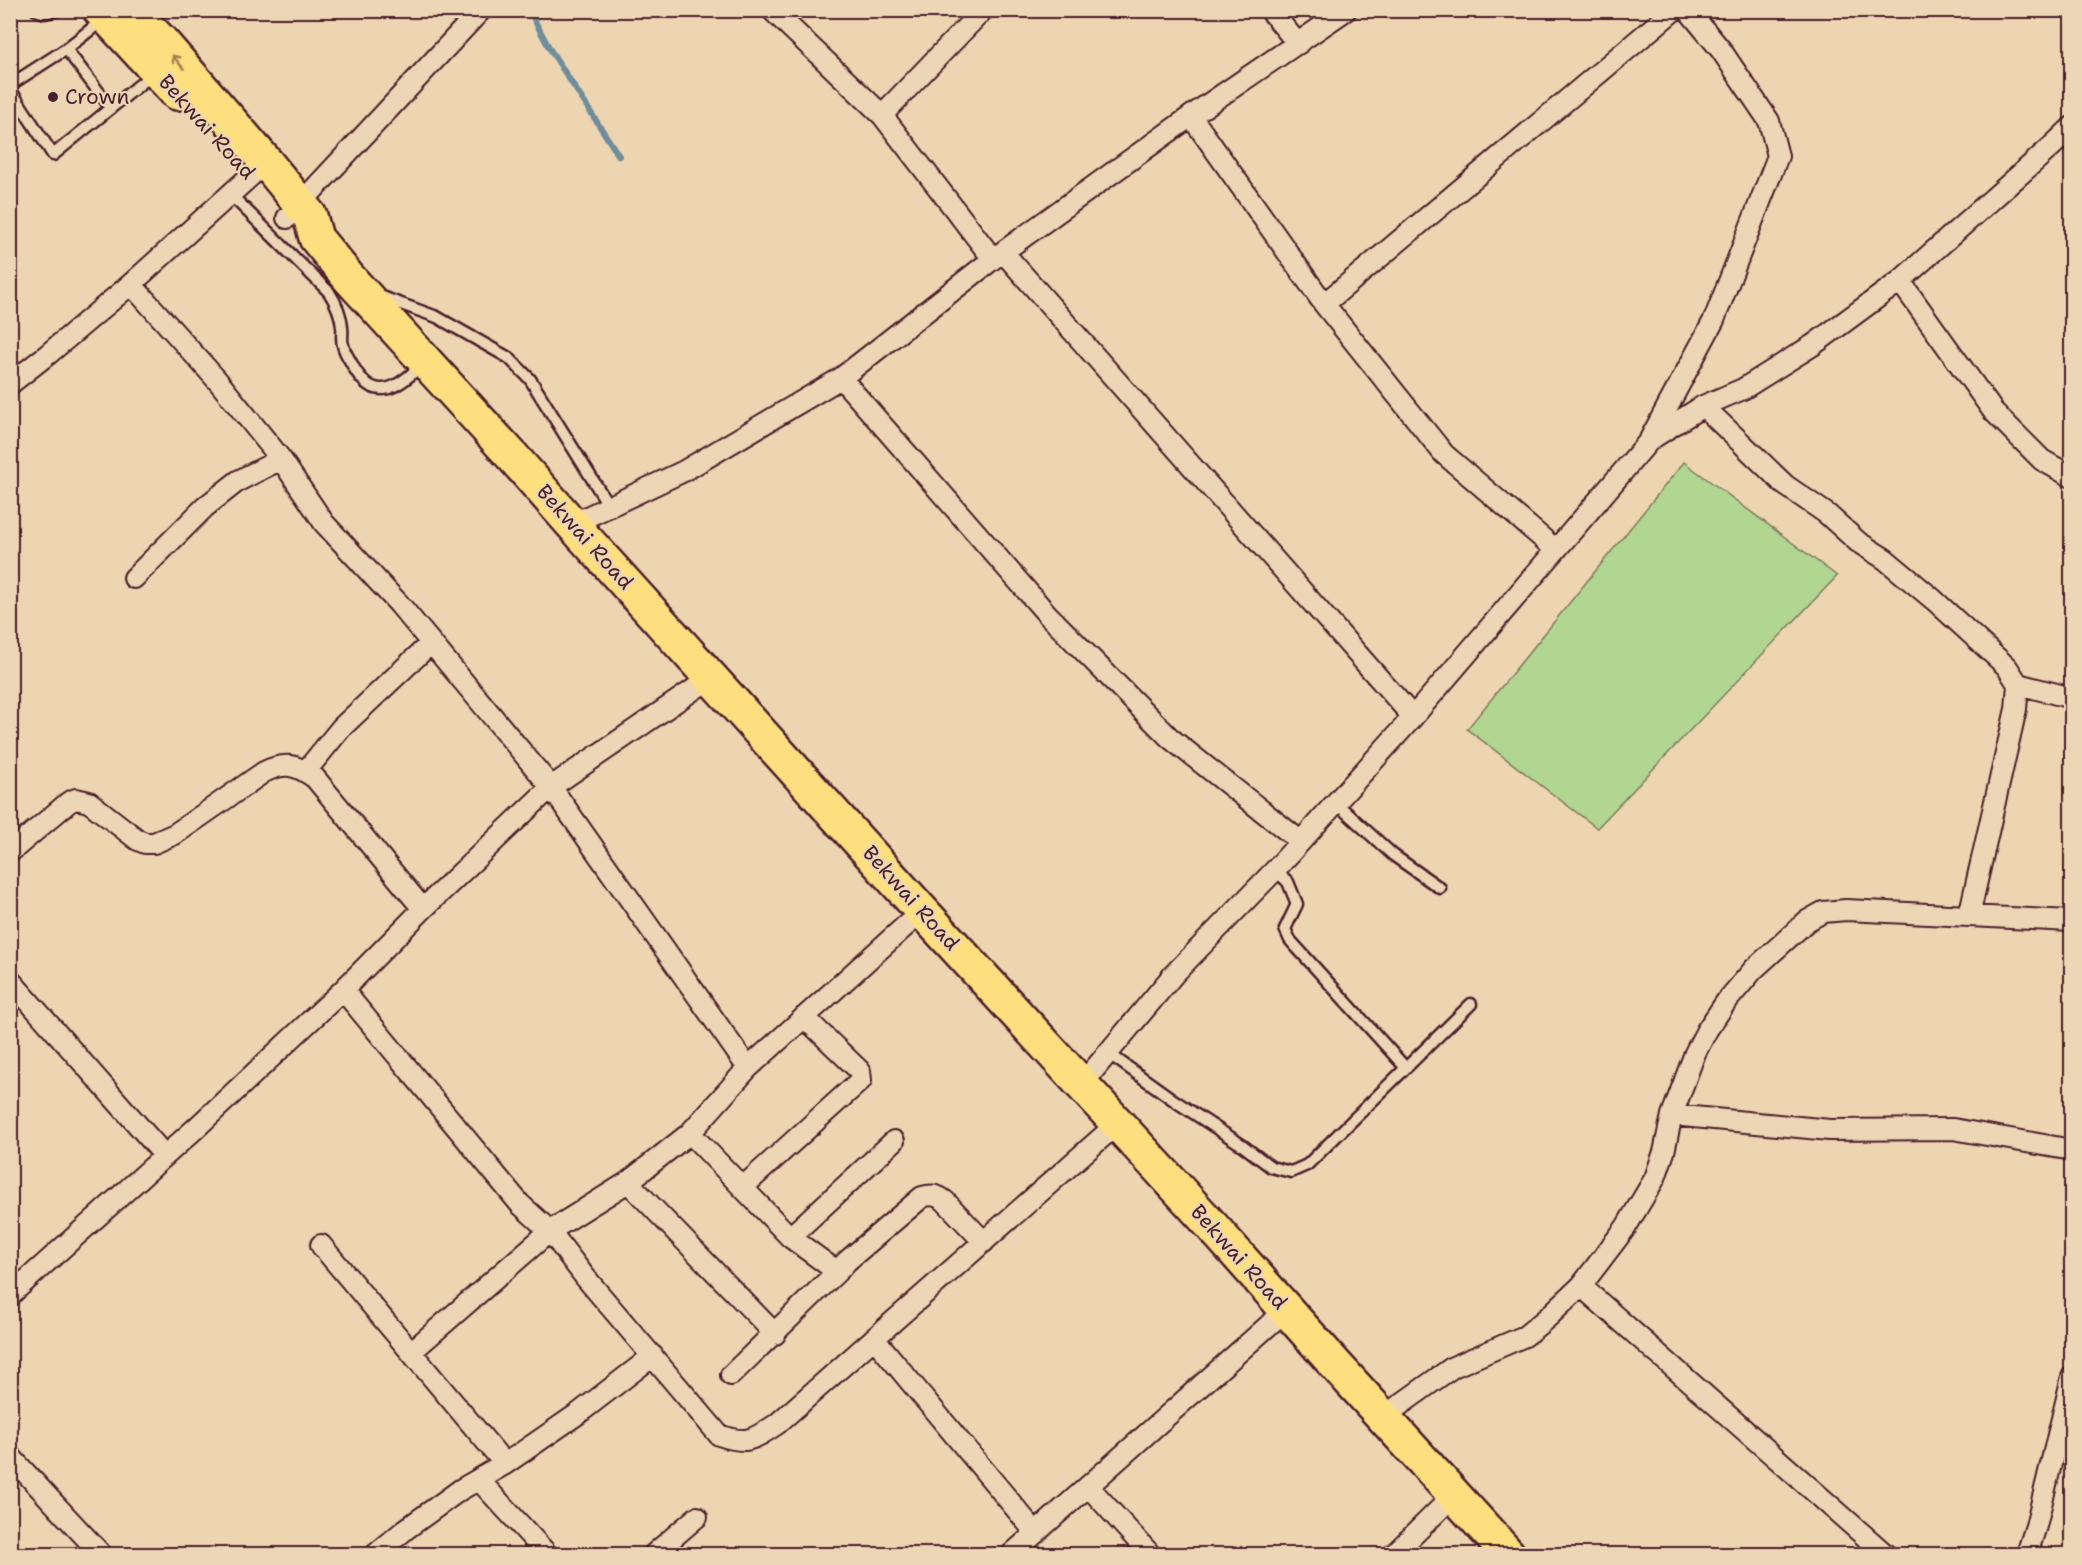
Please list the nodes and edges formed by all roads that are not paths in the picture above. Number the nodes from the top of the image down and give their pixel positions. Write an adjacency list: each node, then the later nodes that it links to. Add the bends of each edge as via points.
1 (36, 10): 2 (lane)
2 (58, 10)
3 (481, 10): 20 (street)
4 (772, 10): 16 (street)
5 (983, 10): 16 (street)
6 (1270, 10): 11 (street)
7 (1346, 10): 11 (street)
8 (1674, 10): 25 (street)
9 (1688, 10): 30 (street, via 1721,50 1769,121 1778,156 1713,320)
10 (113, 13): 12 (lane); 13 (highway, Bekwai Road); 19 (highway, Bekwai Road, one-way to 10, via 161,41)
11 (1298, 45): 17 (street)
12 (66, 49): 14 (lane); 15 (lane)
13 (157, 71): 15 (lane); 19 (highway, Bekwai Road)
14 (10, 87): 15 (lane, via 53,155)
15 (111, 108)
16 (882, 116): 21 (street)
17 (1191, 116): 21 (street); 25 (street)
18 (2072, 127): 22 (street)
19 (248, 177): 20 (highway, Bekwai Road); 23 (street); 24 (lane)
20 (293, 211): 24 (highway, Bekwai Road, via 310,216 316,238)
21 (998, 255): 27 (street); 41 (street)
22 (1900, 281): 29 (street, via 1813,345 1743,389); 32 (street, via 1993,411 2042,460)
23 (131, 284): 28 (street); 31 (street)
24 (345, 286): 26 (highway, Bekwai Road); 26 (lane, via 338,307 343,346 358,375 372,389 384,390 405,381); 33 (lane, via 437,317 509,358 530,379)
25 (1324, 304): 35 (street, via 1444,454)
26 (425, 361): 34 (highway, Bekwai Road)
27 (841, 378): 33 (street, via 684,471); 45 (street, via 1047,614 1170,738)
28 (10, 384)
29 (1703, 406): 30 (street); 39 (street, via 1785,485 1934,600 2007,667)
30 (1649, 441): 35 (street)
31 (281, 459): 36 (street, via 238,482 205,507); 37 (street, via 324,523)
32 (2069, 472)
33 (609, 506): 34 (street)
34 (572, 524): 38 (highway, Bekwai Road)
35 (1555, 549): 41 (street)
36 (134, 578)
37 (431, 643): 42 (street, via 341,728); 43 (street)
38 (712, 676): 43 (street); 50 (highway, Bekwai Road)
39 (2018, 684): 40 (street); 51 (street, via 2016,709)
40 (2072, 698)
41 (1413, 717): 44 (street)
42 (306, 771): 46 (street, via 279,765 264,772 175,834 154,843 138,840 89,802 76,799); 49 (street)
43 (551, 787): 49 (street); 59 (street)
44 (1335, 802): 45 (street); 48 (lane, via 1394,855)
45 (1300, 841): 47 (street)
46 (10, 852)
47 (1275, 870): 57 (street, via 1174,974); 58 (lane, via 1288,882 1297,904 1286,929 1290,940)
48 (1440, 888)
49 (423, 909): 54 (street)
50 (922, 911): 56 (street); 60 (highway, Bekwai Road)
51 (1969, 916): 52 (street); 61 (street, via 1846,910 1823,912 1807,921 1754,969 1726,1002 1695,1053)
52 (2072, 921)
53 (10, 980): 66 (street)
54 (343, 990): 66 (street); 69 (street, via 520,1204)
55 (1471, 1004): 58 (lane)
56 (804, 1017): 59 (street); 68 (street, via 860,1071 861,1080)
57 (1108, 1053): 58 (lane, via 1271,1167 1291,1172 1308,1165); 60 (street)
58 (1405, 1067)
59 (748, 1068): 63 (street)
60 (1082, 1084): 62 (highway, Bekwai Road)
61 (1672, 1115): 65 (street, via 1830,1130 1953,1129); 74 (street, via 1655,1179 1626,1227)
62 (1117, 1124): 71 (street); 76 (highway, Bekwai Road)
63 (690, 1133): 67 (street); 68 (street)
64 (894, 1141): 70 (street)
65 (2072, 1150)
66 (165, 1156): 75 (street)
67 (628, 1182): 69 (street); 77 (street)
68 (743, 1187): 70 (street)
69 (550, 1231): 79 (street); 80 (street)
70 (790, 1238): 73 (street)
71 (984, 1242): 73 (street, via 945,1201 930,1194); 78 (street)
72 (321, 1245): 79 (street)
73 (839, 1270): 77 (street)
74 (1581, 1286): 83 (street, via 1525,1336 1453,1367); 99 (street)
75 (10, 1295)
76 (1287, 1309): 83 (highway, Bekwai Road); 87 (street)
77 (775, 1334): 81 (street)
78 (874, 1338): 80 (street, via 777,1424 754,1439 738,1442 719,1435); 90 (street)
79 (411, 1352): 85 (street)
80 (653, 1356): 85 (street)
81 (731, 1375)
82 (2072, 1377): 100 (street)
83 (1383, 1417): 88 (highway, Bekwai Road)
84 (10, 1456): 91 (street)
85 (505, 1464): 86 (street)
86 (479, 1479): 92 (street); 93 (street)
87 (1088, 1486): 90 (street); 96 (street)
88 (1454, 1495): 97 (street); 98 (highway, Bekwai Road)
89 (697, 1517): 94 (street)
90 (1036, 1533): 95 (street)
91 (101, 1554)
92 (376, 1554)
93 (547, 1554)
94 (654, 1554)
95 (1012, 1554)
96 (1150, 1554)
97 (1394, 1554)
98 (1508, 1554)
99 (1884, 1554)
100 (2027, 1554)

